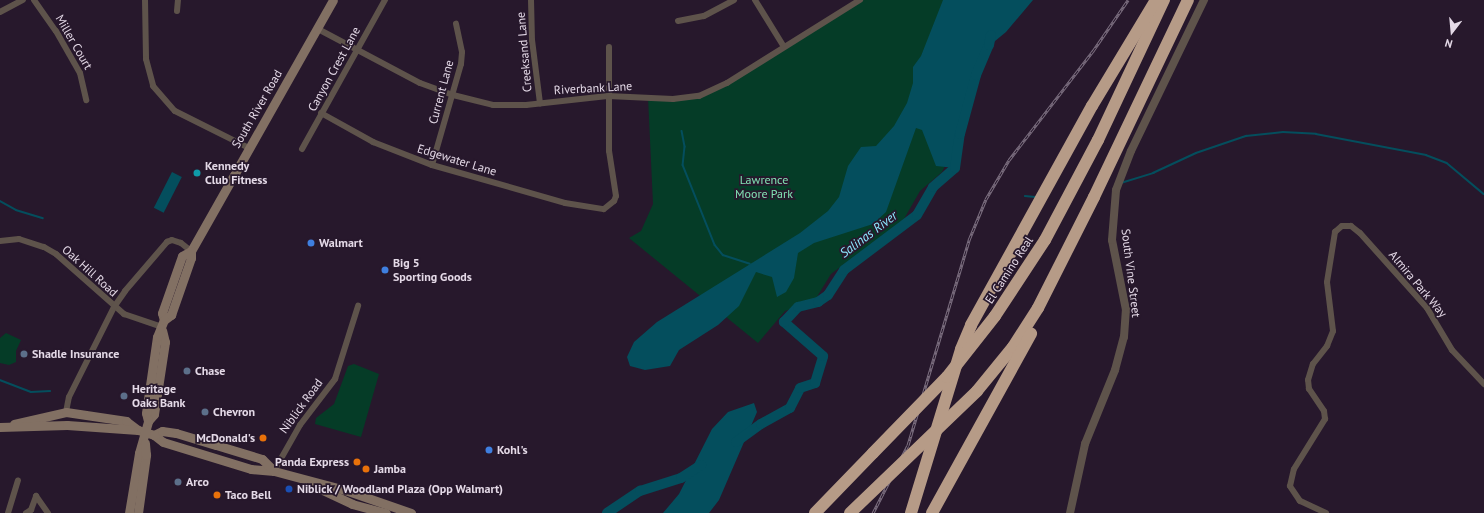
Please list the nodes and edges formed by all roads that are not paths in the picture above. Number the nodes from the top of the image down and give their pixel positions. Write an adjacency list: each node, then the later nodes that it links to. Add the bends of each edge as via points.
1 (23, 0): 16 (street)
2 (34, 0): 25 (street, Miller Court, via 74,62 84,84)
3 (145, 0): 28 (street, via 146,59 153,86 175,111)
4 (178, 0): 15 (street)
5 (333, 0): 19 (main road, South River Road)
6 (385, 0): 22 (street, Canyon Crest Lane)
7 (531, 0): 26 (street, Creeksand Lane, via 533,55)
8 (734, 0): 17 (street, via 704,16)
9 (755, 0): 21 (street)
10 (860, 0): 21 (street, Riverbank Lane)
11 (1156, 0): 53 (highway, via 1092,106 974,318 961,349)
12 (1164, 0): 51 (highway, El Camino Real, bridge, via 1098,140 1045,240 996,316 947,377)
13 (1188, 0): 32 (highway)
14 (1204, 0): 55 (street, South Vine Street, via 1131,151 1116,190 1112,240 1126,310 1124,337 1115,370 1085,444)
15 (177, 11)
16 (0, 12)
17 (678, 21)
18 (456, 24): 23 (street, Current Lane, via 462,52)
19 (318, 29): 22 (street, Riverbank Lane); 28 (main road, South River Road)
20 (609, 47): 24 (street)
21 (784, 47): 24 (street, Riverbank Lane, via 727,83 699,96 673,99)
22 (357, 50): 23 (street, Riverbank Lane, via 409,79); 27 (street, Canyon Crest Lane)
23 (453, 95): 26 (street, Riverbank Lane, via 502,106); 30 (street, Current Lane)
24 (608, 96): 26 (street, Riverbank Lane); 30 (street, Edgewater Lane, via 609,151 616,196 610,206 593,208)
25 (86, 100)
26 (540, 103)
27 (321, 113): 29 (street, Canyon Crest Lane); 30 (street, Edgewater Lane, via 373,142)
28 (249, 148): 33 (main road, South River Road)
29 (302, 150)
30 (432, 165)
31 (0, 241): 35 (street, Oak Hill Road, via 19,239 44,247 56,254)
32 (1070, 246): 52 (highway, bridge, via 1024,331 977,391); 54 (highway, via 1068,260 1055,291)
33 (191, 251): 35 (street, via 181,243 172,240 168,242); 36 (main road, South River Road, via 182,256 169,290 162,313)
34 (358, 306): 41 (street, Niblick Road, via 335,379 300,425)
35 (114, 307): 36 (street, Oak Hill Road, via 132,319); 38 (street, via 74,387)
36 (163, 326): 40 (main road, South River Road, via 157,337 146,413)
37 (1484, 384): 56 (street, Almira Park Way, via 1452,350 1427,308 1360,233 1351,226 1342,226 1335,232 1327,282 1333,331 1327,346 1313,364 1308,380 1309,389 1324,411 1325,419 1294,469 1290,486 1300,501)
38 (66, 412): 39 (main road); 40 (main road, via 126,422)
39 (0, 427): 40 (main road, via 89,425)
40 (146, 435): 41 (main road, via 251,469); 41 (main road, via 162,431 216,445 262,459); 47 (main road, South River Road, via 139,453); 48 (main road, South River Road, via 146,455)
41 (274, 472): 43 (main road)
42 (18, 480): 44 (street)
43 (302, 481): 49 (main road, via 352,504); 50 (main road, via 345,490)
44 (8, 513)
45 (26, 513): 46 (street, via 31,510 36,496)
46 (48, 513)
47 (129, 513)
48 (138, 513)
49 (386, 513)
50 (411, 513)
51 (815, 513)
52 (850, 513)
53 (911, 513)
54 (932, 513)
55 (1070, 513)
56 (1326, 513)

